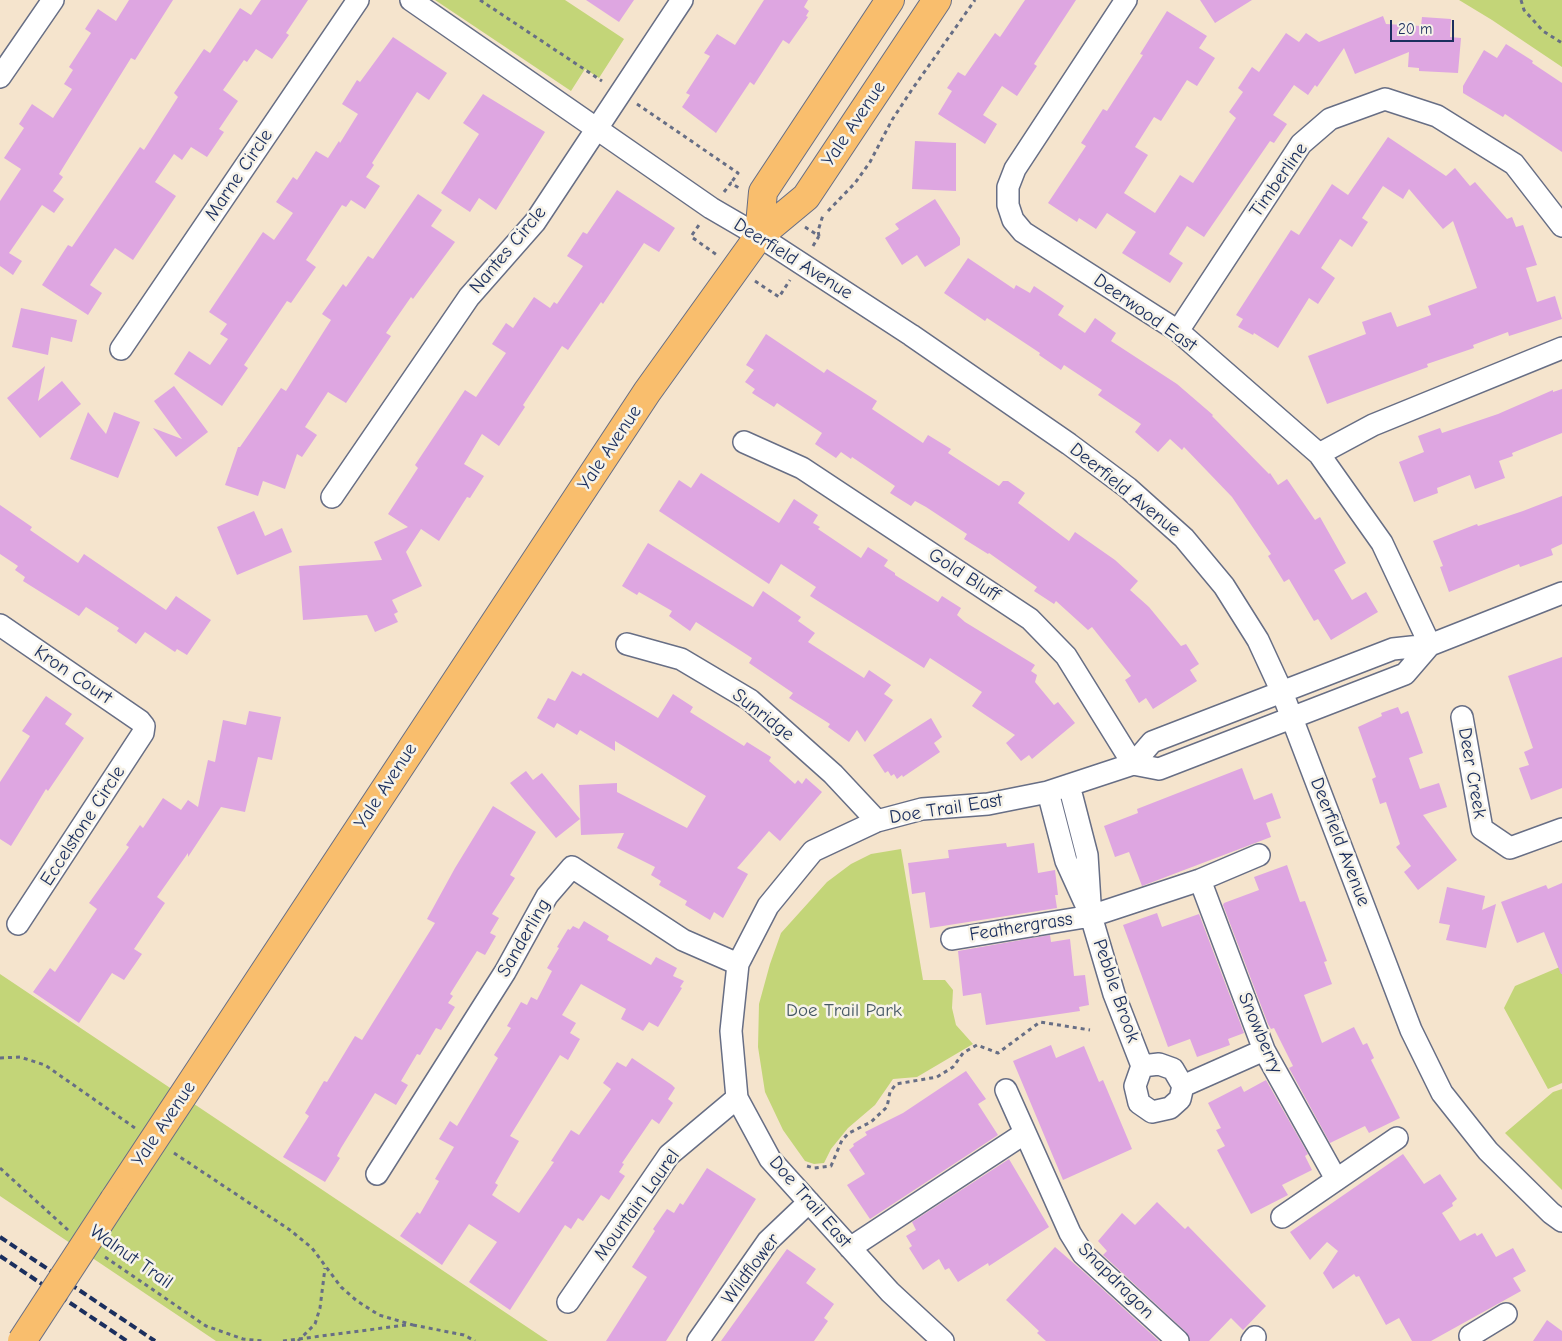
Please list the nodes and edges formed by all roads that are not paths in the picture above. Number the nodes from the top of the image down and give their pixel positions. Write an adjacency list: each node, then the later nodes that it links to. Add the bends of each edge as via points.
1 (53, 0): 8 (street)
2 (358, 0): 14 (street, Marne Circle)
3 (411, 0): 9 (street, Deerfield Avenue)
4 (682, 0): 9 (street, Nantes Circle)
5 (890, 0): 11 (main road, Yale Avenue, via 762,192)
6 (937, 0): 11 (main road, Yale Avenue, via 806,197)
7 (1126, 0): 12 (street, Deerwood East, via 1014,168 1008,187 1008,205 1013,220 1023,232)
8 (0, 77)
9 (597, 128): 11 (street, Deerfield Avenue, via 711,208); 17 (street, Nantes Circle, via 535,222 468,297)
10 (1562, 226): 12 (street, Timberline, via 1514,164 1437,116 1385,99 1330,119 1301,144)
11 (758, 236): 22 (street, Deerfield Avenue, via 911,335 1128,488 1184,538 1224,586 1258,640); 53 (main road, Yale Avenue, bridge, via 647,392 164,1146 114,1200)
12 (1178, 331): 16 (street, Deerwood East)
13 (1562, 348): 16 (street, via 1373,425)
14 (121, 349)
15 (744, 442): 26 (street, Gold Bluff, via 802,468 1030,619 1066,656)
16 (1320, 454): 21 (street, Deerwood East, via 1382,543)
17 (332, 497)
18 (1562, 593): 21 (street)
19 (0, 625): 25 (street, Kron Court)
20 (627, 644): 29 (street, Sunridge, via 681,659 750,700 834,774)
21 (1430, 645): 22 (street, via 1393,649); 23 (street, via 1405,674)
22 (1282, 692): 23 (street, Deerfield Avenue); 26 (street, via 1152,742)
23 (1293, 717): 26 (street, Doe Trail East, via 1159,768); 48 (street, Deerfield Avenue, via 1411,1030 1442,1093 1488,1152)
24 (1462, 717): 30 (street, Deer Creek, via 1482,828 1510,848)
25 (144, 726): 34 (street, Eccelstone Circle, via 143,733)
26 (1133, 764): 27 (street, Doe Trail East)
27 (1069, 786): 28 (street, Doe Trail East); 33 (street, Pebble Brook, via 1087,855)
28 (1048, 792): 29 (street, Doe Trail East, via 988,804 922,809); 33 (street, Pebble Brook, via 1066,861)
29 (877, 820): 36 (street, Doe Trail East, via 813,851 768,906)
30 (1562, 829)
31 (1259, 855): 32 (street)
32 (1200, 880): 33 (street); 37 (street, Snowberry)
33 (1091, 916): 35 (street, Feathergrass); 38 (street, Pebble Brook, via 1114,994)
34 (18, 924)
35 (952, 939)
36 (738, 964): 41 (street, Doe Trail East, via 731,1031); 44 (street, Sanderling, via 683,940 572,867 547,896 505,972)
37 (1264, 1050): 39 (street); 45 (street, Snowberry)
38 (1142, 1066): 39 (street, Pebble Brook, via 1160,1064 1173,1069); 39 (street, Pebble Brook, via 1135,1086 1139,1103 1152,1112 1170,1108 1180,1099)
39 (1183, 1086)
40 (1006, 1090): 42 (street, Snapdragon)
41 (737, 1098): 46 (street, Doe Trail East, via 770,1159); 50 (street, Mountain Laurel, via 669,1155)
42 (1025, 1133): 49 (street); 56 (street, Snapdragon, via 1070,1233 1083,1254)
43 (1397, 1138): 45 (street)
44 (376, 1174)
45 (1336, 1179): 47 (street)
46 (809, 1202): 49 (street, Doe Trail East); 54 (street, Wildflower, via 768,1241)
47 (1282, 1217)
48 (1562, 1221)
49 (850, 1248): 55 (street, Doe Trail East, via 890,1292)
50 (568, 1302)
51 (1506, 1314): 52 (street)
52 (1470, 1339)
53 (22, 1341)
54 (698, 1341)
55 (944, 1341)
56 (1178, 1341)

